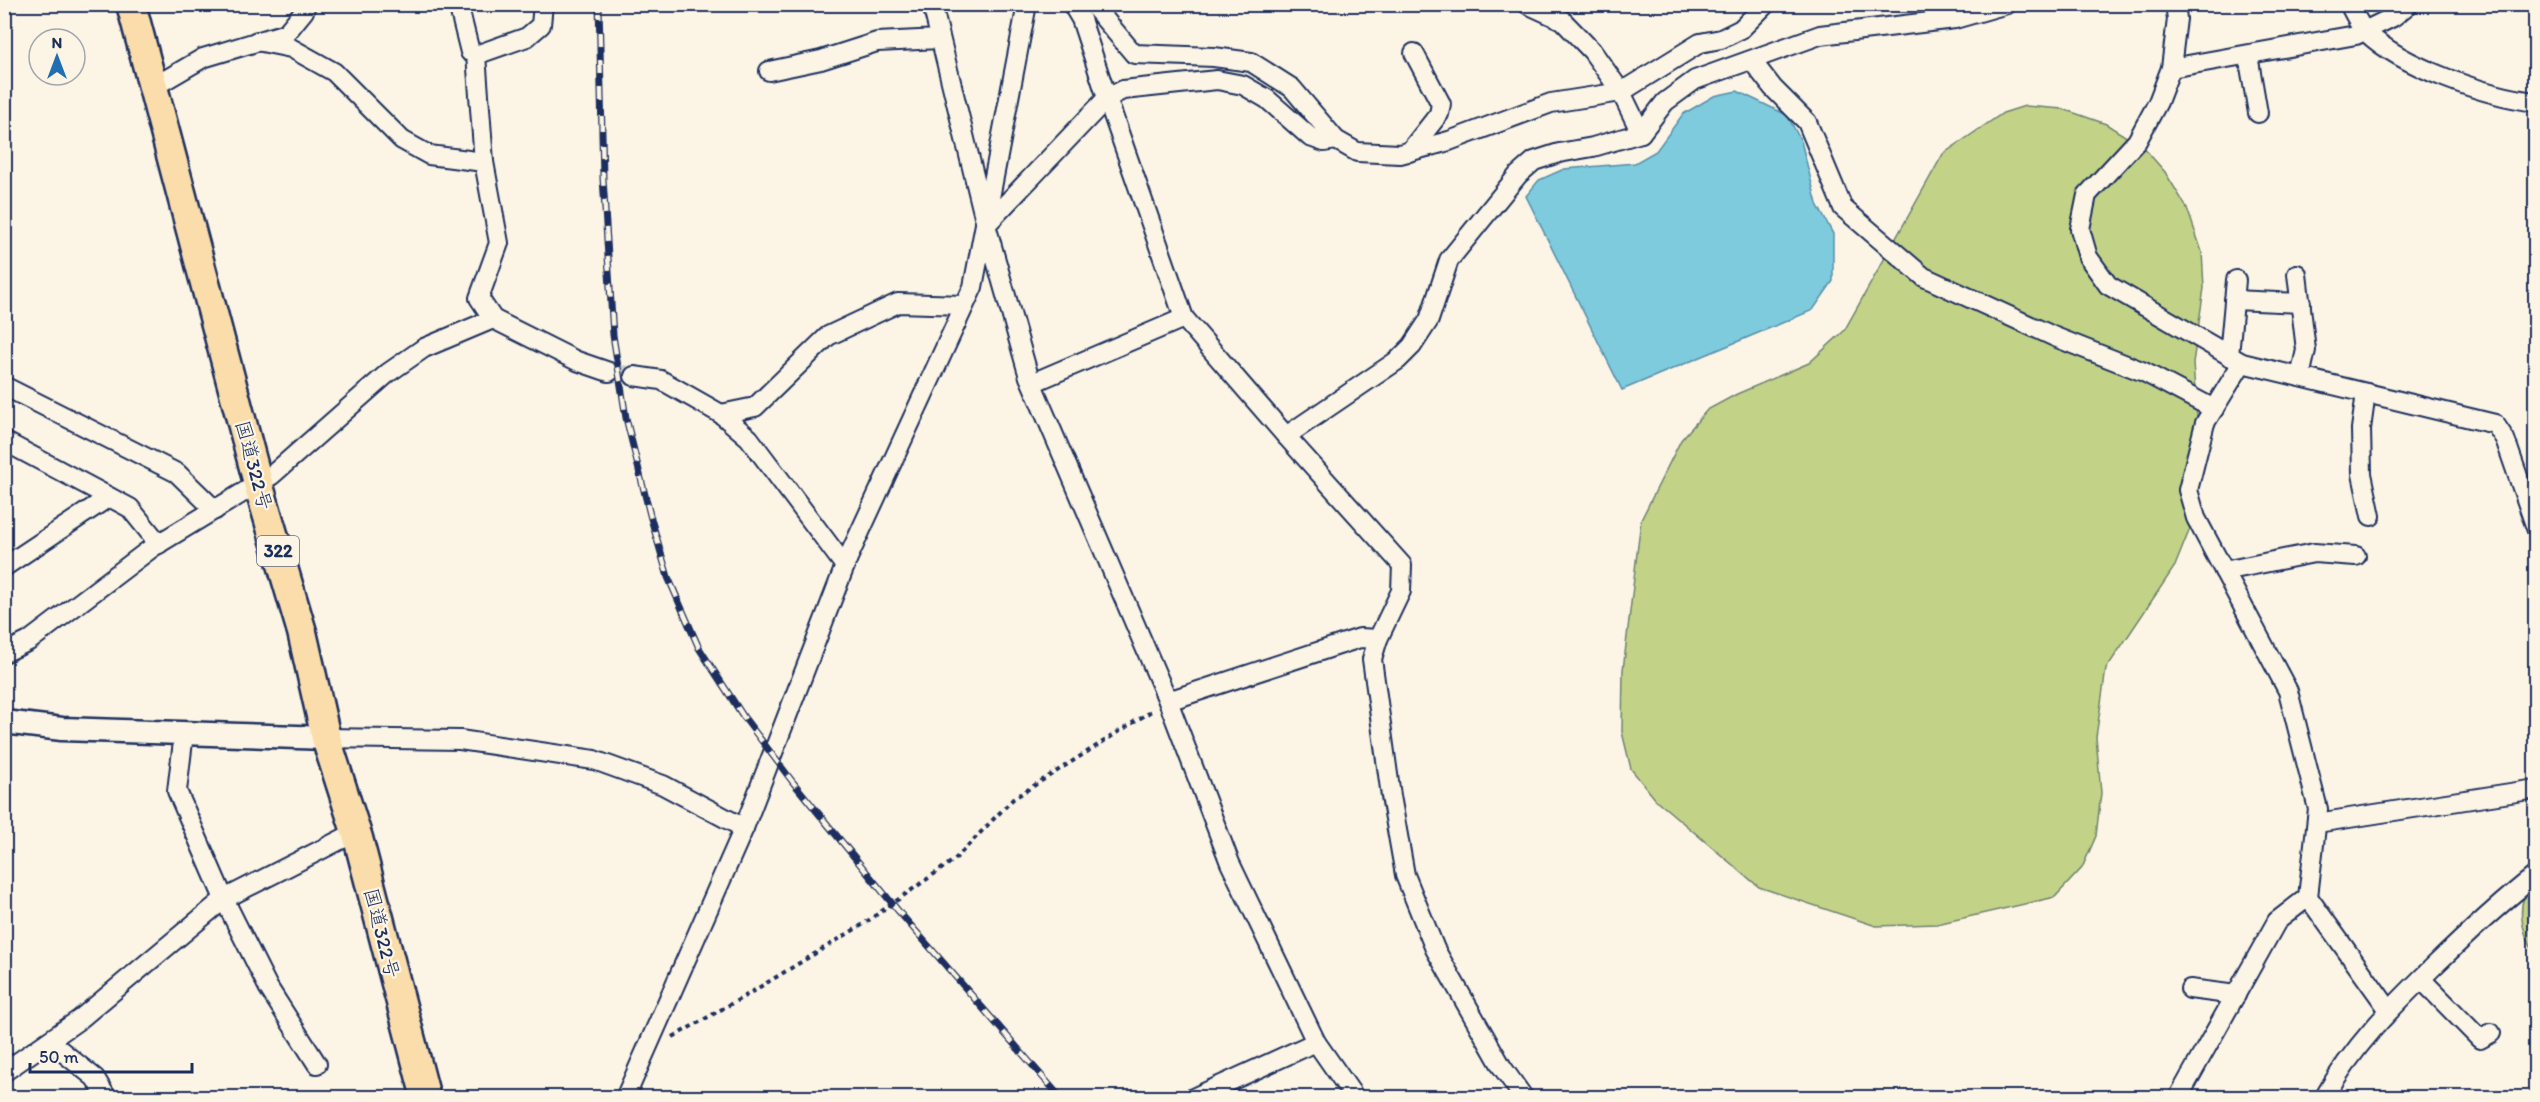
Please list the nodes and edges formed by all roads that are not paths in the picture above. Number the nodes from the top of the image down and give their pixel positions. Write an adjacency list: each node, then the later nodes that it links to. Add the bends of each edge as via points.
1 (131, 4): 24 (highway, 国道322号 / 322)
2 (306, 4): 17 (street, via 286,33)
3 (458, 4): 19 (street, via 470,52)
4 (543, 4): 19 (street, via 541,25 527,37)
5 (932, 4): 16 (street)
6 (1027, 4): 33 (street)
7 (1072, 4): 26 (street, via 1081,19)
8 (1092, 4): 30 (street, via 1134,54 1251,62 1292,88)
9 (1527, 4): 25 (street, via 1562,20 1592,51)
10 (1766, 4): 25 (street, via 1741,29 1721,39 1700,43)
11 (2007, 4): 21 (street, via 1955,18 1820,35)
12 (2175, 4): 22 (street)
13 (2349, 4): 15 (street)
14 (2409, 4): 15 (street)
15 (2365, 31): 20 (street); 27 (street, via 2394,53 2452,81 2508,99)
16 (940, 39): 23 (street, via 877,42); 33 (street)
17 (257, 41): 24 (street, via 203,58); 32 (street, via 291,48 334,72 402,140 429,155)
18 (1414, 53): 31 (street, via 1441,104 1439,114)
19 (476, 55): 32 (street)
20 (2248, 55): 22 (street); 28 (street)
21 (1752, 61): 29 (street, via 1695,80 1665,102); 48 (street, via 1807,122 1843,208 1924,277 2055,337 2144,372)
22 (2171, 68): 41 (street, via 2137,141 2087,195 2080,229 2088,257 2108,285)
23 (769, 71)
24 (154, 86): 52 (highway, 国道322号 / 322)
25 (1621, 92): 29 (street); 31 (street, via 1551,103)
26 (1107, 98): 30 (street, via 1123,90 1217,80 1243,85 1267,99 1310,137 1324,142); 33 (street); 39 (street)
27 (2535, 102)
28 (2258, 112)
29 (1641, 134): 50 (street, via 1534,161 1518,175 1449,260 1429,320 1412,346 1398,360)
30 (1336, 140): 31 (street, via 1358,152)
31 (1409, 152)
32 (484, 162): 40 (street, via 499,243 478,298)
33 (986, 225): 38 (street, via 973,286); 45 (street)
34 (2297, 274): 37 (street)
35 (2235, 280): 36 (street)
36 (2234, 300): 37 (street); 41 (street)
37 (2301, 303): 44 (street, via 2306,350)
38 (964, 305): 49 (street, via 898,303 828,336 755,407); 59 (street)
39 (1184, 318): 45 (street); 50 (street)
40 (493, 319): 42 (street, via 577,361); 52 (street, via 424,348 388,373)
41 (2235, 360): 44 (street); 48 (street)
42 (609, 372)
43 (634, 376): 49 (street, via 661,380)
44 (2300, 377): 47 (street)
45 (1032, 383): 64 (street)
46 (4, 386): 54 (street, via 177,473)
47 (2366, 393): 55 (street, via 2361,429 2362,474); 56 (street, via 2495,424 2505,439)
48 (2214, 409): 61 (street, via 2205,423 2188,490 2196,518)
49 (722, 414): 59 (street, via 749,438)
50 (1286, 436): 62 (street, via 1402,565 1401,591)
51 (8, 447): 53 (street)
52 (258, 483): 54 (street); 67 (highway, 国道322号 / 322, via 302,632)
53 (109, 497): 57 (street, via 130,508); 60 (street)
54 (215, 510): 57 (street)
55 (2371, 516)
56 (2535, 528)
57 (159, 544): 63 (street, via 29,641)
58 (2356, 556): 61 (street, via 2314,553)
59 (845, 566): 70 (street)
60 (4, 567)
61 (2224, 571): 69 (street, via 2288,691 2318,809)
62 (1378, 639): 64 (street, via 1360,638); 89 (street, via 1372,659 1405,875 1435,949)
63 (4, 653)
64 (1168, 701): 81 (street, via 1230,863)
65 (4, 722): 66 (street, via 62,729)
66 (184, 733): 67 (street); 74 (street, via 177,791)
67 (326, 738): 70 (street, via 460,740 594,760 663,785); 71 (highway, 国道322号 / 322)
68 (2534, 792): 69 (street)
69 (2317, 823): 73 (street)
70 (744, 828): 86 (street)
71 (356, 832): 74 (street); 85 (highway, 国道322号 / 322)
72 (2535, 875): 75 (street, via 2493,909)
73 (2308, 897): 77 (street, via 2277,921); 78 (street)
74 (224, 899): 80 (street); 82 (street, via 268,987)
75 (2421, 979): 78 (street); 79 (street, via 2480,1039)
76 (2190, 989): 77 (street)
77 (2236, 995): 90 (street)
78 (2389, 1010): 91 (street, via 2338,1072)
79 (2491, 1033)
80 (49, 1041): 83 (street); 84 (street, via 94,1078)
81 (1316, 1042): 87 (street); 88 (street)
82 (317, 1064)
83 (4, 1072)
84 (107, 1098)
85 (426, 1098)
86 (625, 1098)
87 (1193, 1098)
88 (1355, 1098)
89 (1524, 1098)
90 (2178, 1098)
91 (2325, 1098)

